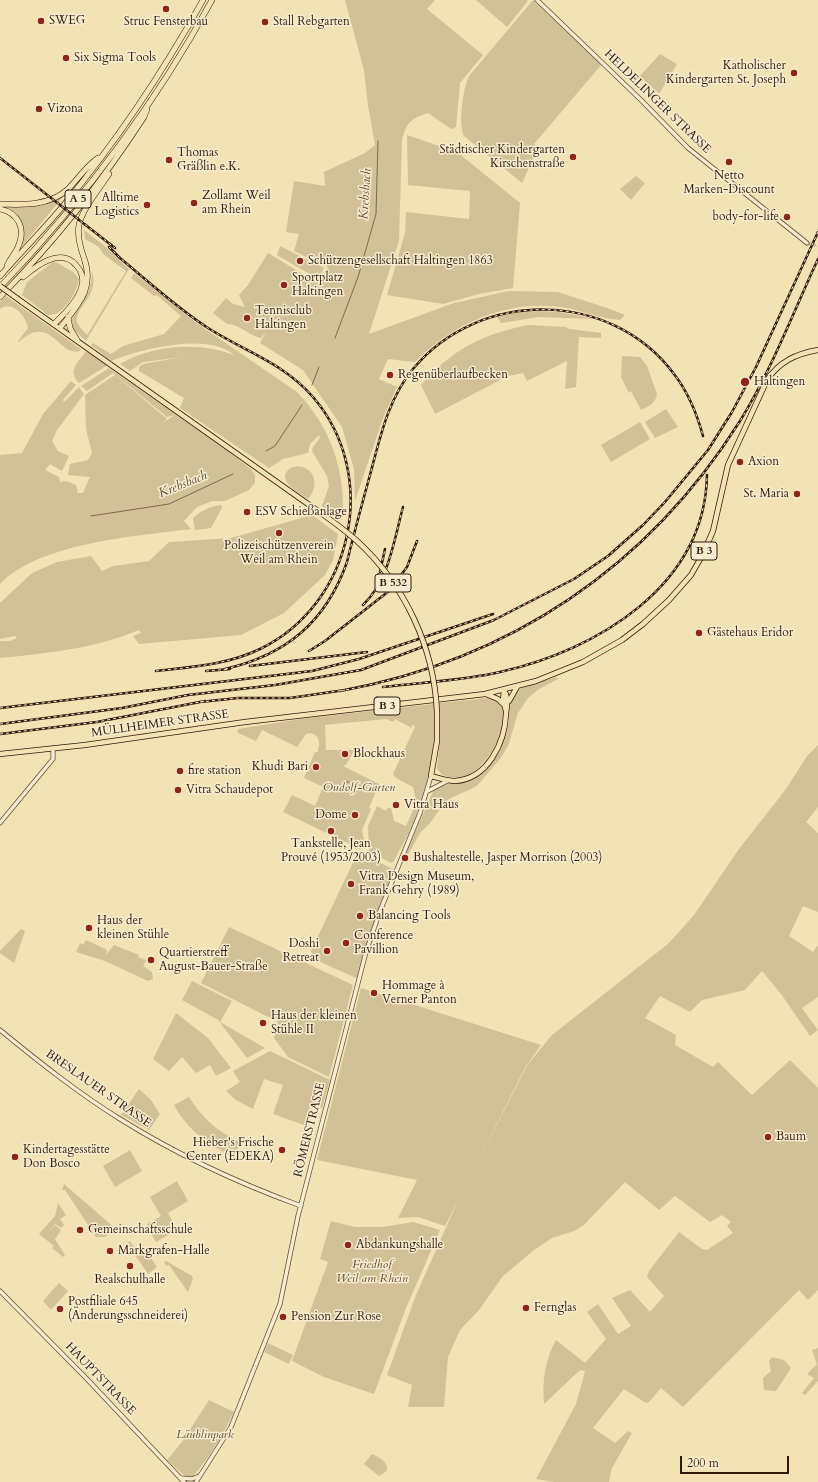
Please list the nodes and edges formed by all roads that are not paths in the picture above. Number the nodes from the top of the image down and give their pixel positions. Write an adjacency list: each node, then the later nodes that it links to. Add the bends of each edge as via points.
1 (204, 0): 5 (highway, A 5, via 162,70)
2 (212, 0): 4 (highway, A 5)
3 (537, 0): 9 (street, HELDELINGER STRASSE, via 642,100 688,148)
4 (148, 104): 6 (highway, via 144,117); 13 (highway, A 5, via 75,203)
5 (101, 157): 7 (highway, via 90,163 67,190 54,197 29,204); 10 (highway, A 5, via 64,204)
6 (113, 164): 12 (highway, via 79,209); 15 (highway, via 79,224 79,241 88,268 88,286)
7 (0, 204)
8 (0, 209): 10 (highway, via 10,211 17,218 22,232 18,248)
9 (807, 243)
10 (5, 270): 11 (highway, A 5)
11 (0, 276)
12 (12, 285): 14 (highway); 16 (highway, via 37,265 51,259 61,257 75,263 82,276 81,289)
13 (0, 287): 16 (main road, B 532, bridge)
14 (0, 297)
15 (68, 317): 17 (highway); 18 (highway, via 68,325)
16 (54, 324): 17 (main road, B 532)
17 (60, 328): 18 (main road, B 532)
18 (78, 341): 26 (main road, B 532, bridge, via 291,492 356,540 376,561 397,588 415,621 424,645 434,685 437,712 437,741)
19 (818, 350): 20 (main road, B 3, via 799,354 787,360 774,370 767,380 728,465 710,539 688,580 663,607 627,636 593,657 554,675)
20 (517, 687): 21 (main road, B 3); 23 (main road)
21 (504, 690): 22 (main road, B 3); 23 (main road, via 502,696)
22 (485, 694): 23 (main road); 24 (main road, MÜLLHEIMER STRASSE / B 3)
23 (506, 703): 27 (main road, via 502,738 494,756 485,767 469,778)
24 (53, 748): 25 (main road, B 3); 29 (street, via 53,759)
25 (0, 754)
26 (431, 776): 27 (main road); 28 (street, RÖMERSTRASSE)
27 (447, 780): 28 (street)
28 (428, 791): 31 (street, RÖMERSTRASSE, via 366,952)
29 (0, 823)
30 (0, 1030): 31 (street, BRESLAUER STRASSE, via 67,1082 146,1135 228,1176)
31 (301, 1206): 33 (street, RÖMERSTRASSE, via 280,1304 236,1416)
32 (0, 1291): 34 (street, HAUPTSTRASSE)
33 (200, 1475): 34 (street, via 192,1479); 36 (street, RÖMERSTRASSE)
34 (180, 1478): 35 (street, HAUPTSTRASSE)
35 (184, 1482)
36 (196, 1482)

